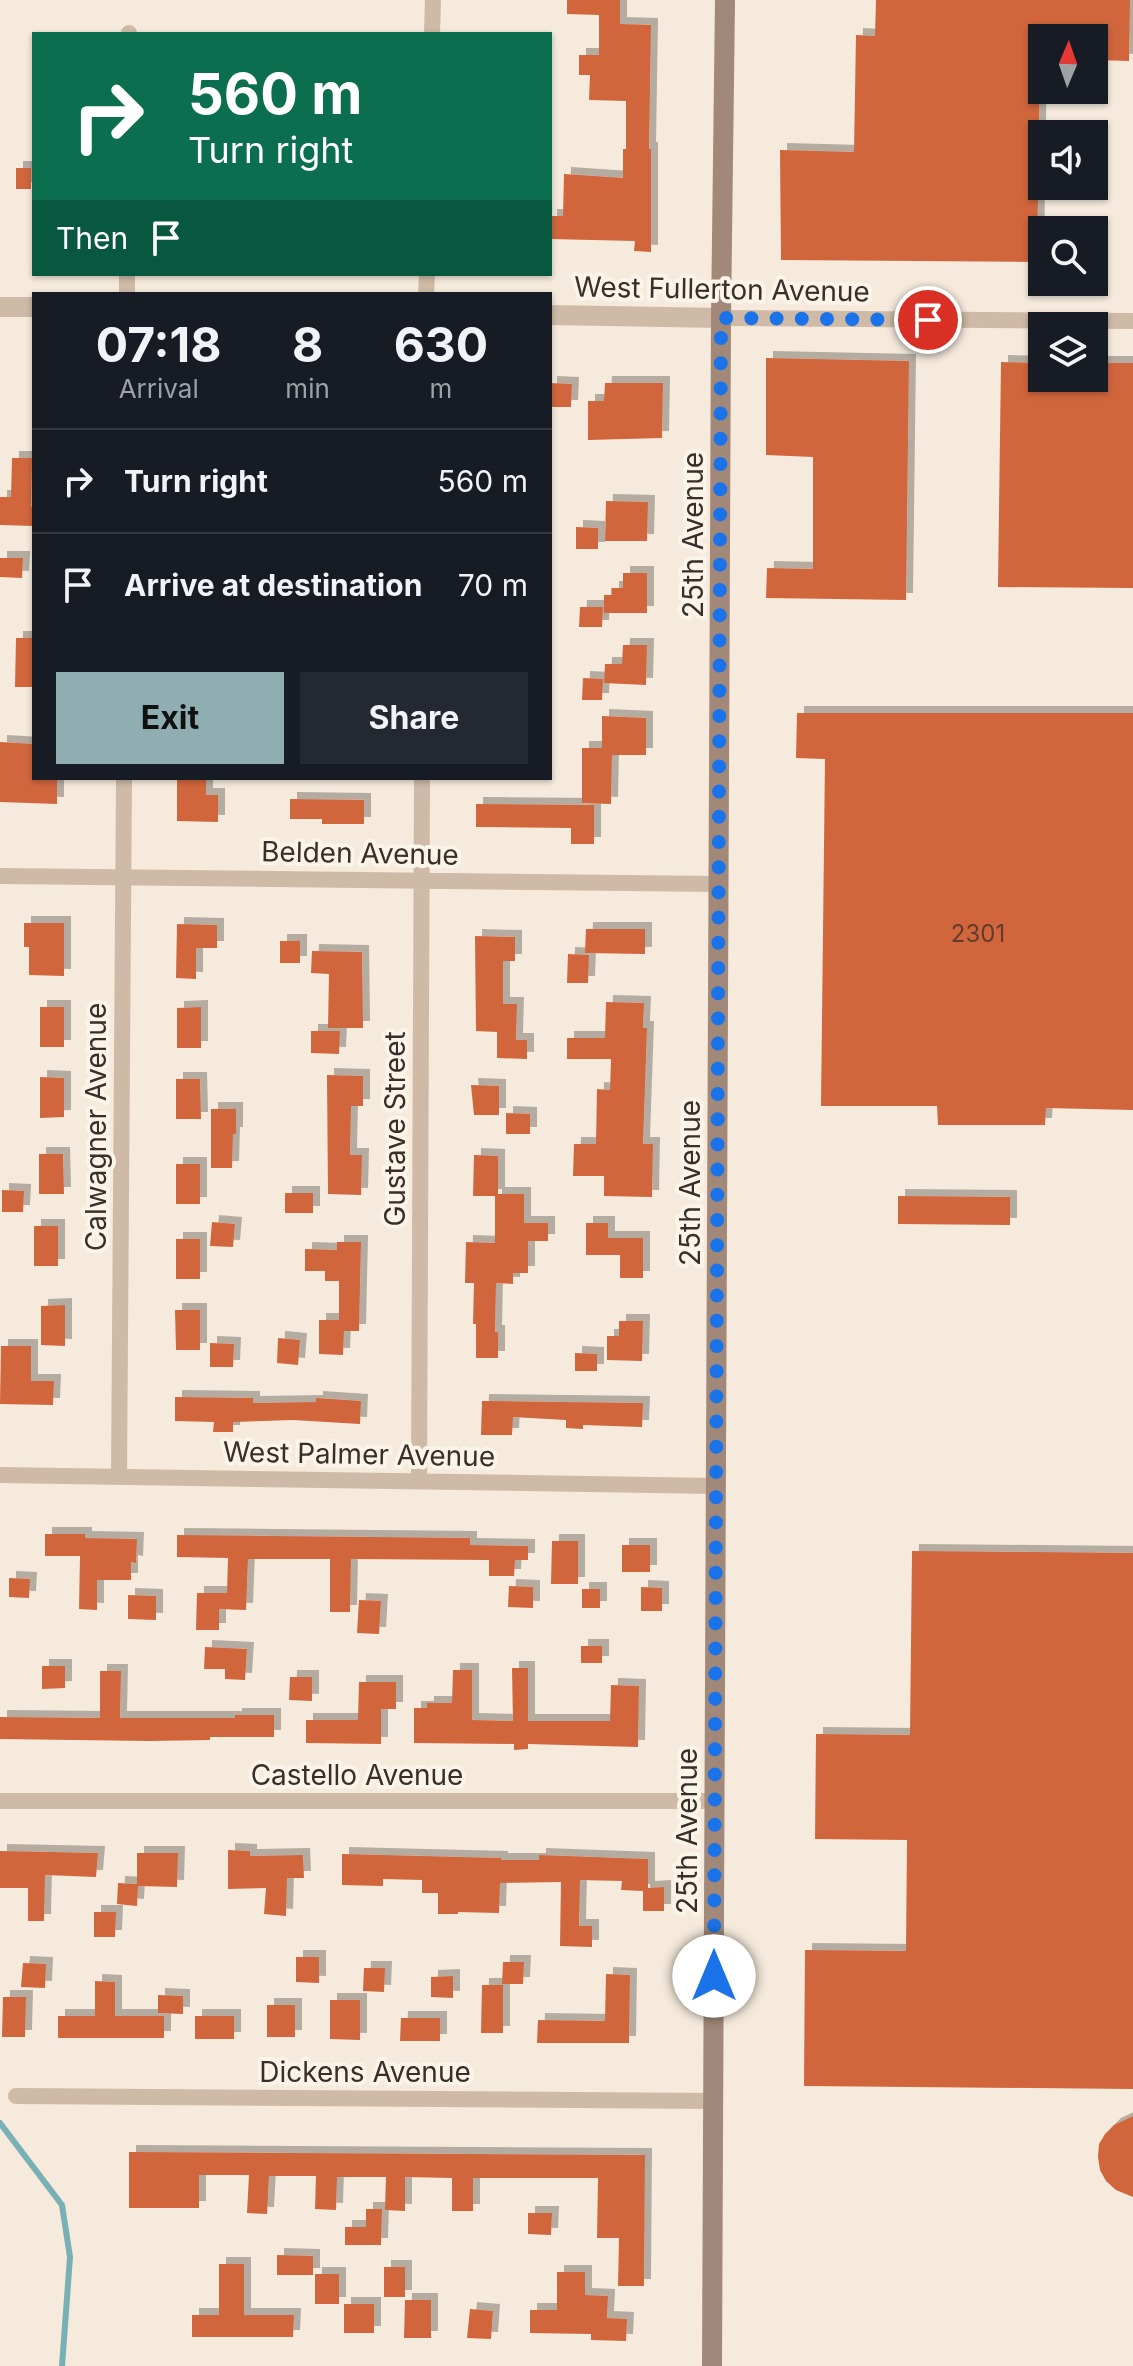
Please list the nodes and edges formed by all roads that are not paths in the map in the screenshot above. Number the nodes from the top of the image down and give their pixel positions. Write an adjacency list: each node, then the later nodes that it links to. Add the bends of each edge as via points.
1 (433, 0): 3 (street)
2 (725, 0): 7 (main road, 25th Avenue)
3 (432, 32)
4 (0, 307): 5 (street)
5 (32, 307)
6 (552, 315): 7 (street, West Fullerton Avenue)
7 (721, 318): 8 (street, West Fullerton Avenue); 14 (main road, 25th Avenue)
8 (1133, 321)
9 (124, 780): 12 (street, Calwagner Avenue)
10 (422, 780): 13 (street, Gustave Street)
11 (0, 876): 12 (street, Belden Avenue)
12 (124, 877): 13 (street, Belden Avenue); 16 (street, Calwagner Avenue)
13 (422, 880): 14 (street, Belden Avenue); 17 (street, Gustave Street)
14 (719, 884): 18 (main road, 25th Avenue)
15 (0, 1475): 16 (street, West Palmer Avenue)
16 (119, 1476): 17 (street, West Palmer Avenue)
17 (419, 1481): 18 (street, West Palmer Avenue)
18 (716, 1486): 20 (main road, 25th Avenue)
19 (0, 1801): 20 (street, Castello Avenue)
20 (715, 1801): 22 (main road, 25th Avenue)
21 (16, 2096): 22 (street, Dickens Avenue)
22 (713, 2101): 23 (main road, 25th Avenue)
23 (712, 2366)

